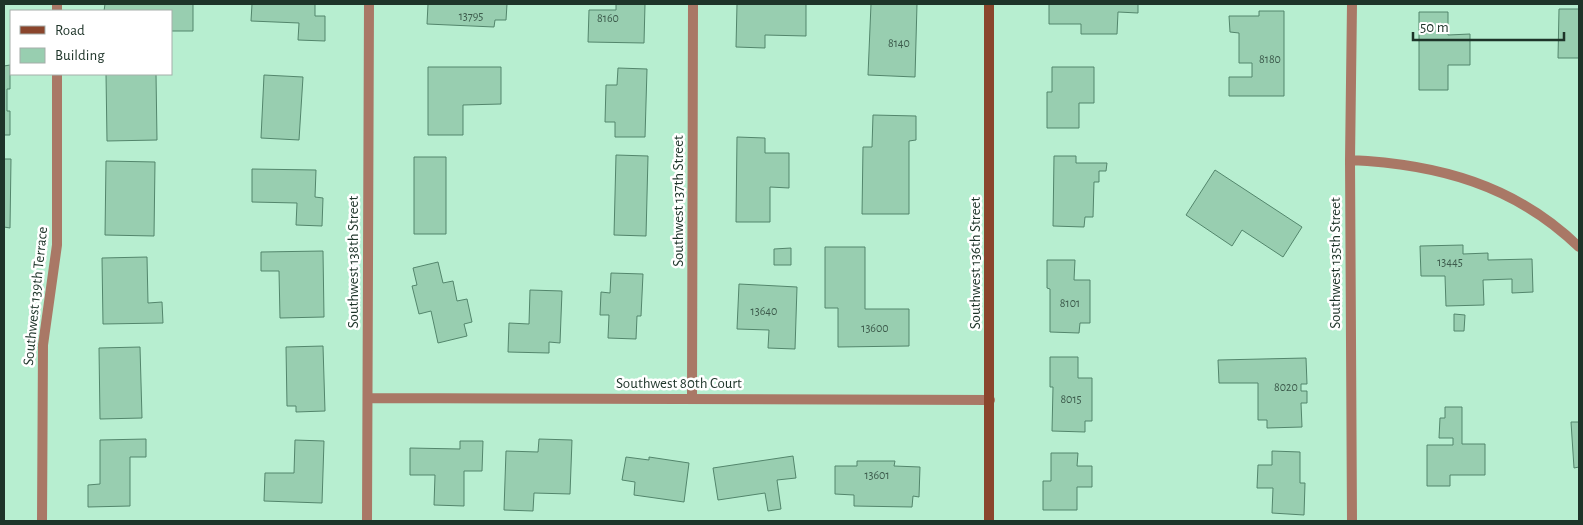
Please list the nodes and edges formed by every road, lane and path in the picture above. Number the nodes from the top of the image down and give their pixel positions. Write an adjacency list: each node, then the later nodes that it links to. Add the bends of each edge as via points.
1 (369, 4): 8 (street, Southwest 138th Street)
2 (693, 4): 9 (street, Southwest 137th Street)
3 (989, 4): 10 (street, Southwest 136th Street)
4 (1352, 4): 6 (street, Southwest 135th Street)
5 (57, 75): 11 (street, Southwest 139th Terrace, via 57,245 43,344)
6 (1350, 160): 7 (street, via 1407,165 1470,179 1524,204); 14 (street, Southwest 135th Street)
7 (1579, 247)
8 (368, 398): 9 (street, Southwest 80th Court); 12 (street, Southwest 138th Street)
9 (692, 398): 10 (street, Southwest 80th Court)
10 (990, 400): 13 (street, Southwest 136th Street)
11 (42, 521)
12 (367, 521)
13 (989, 521)
14 (1352, 521)

